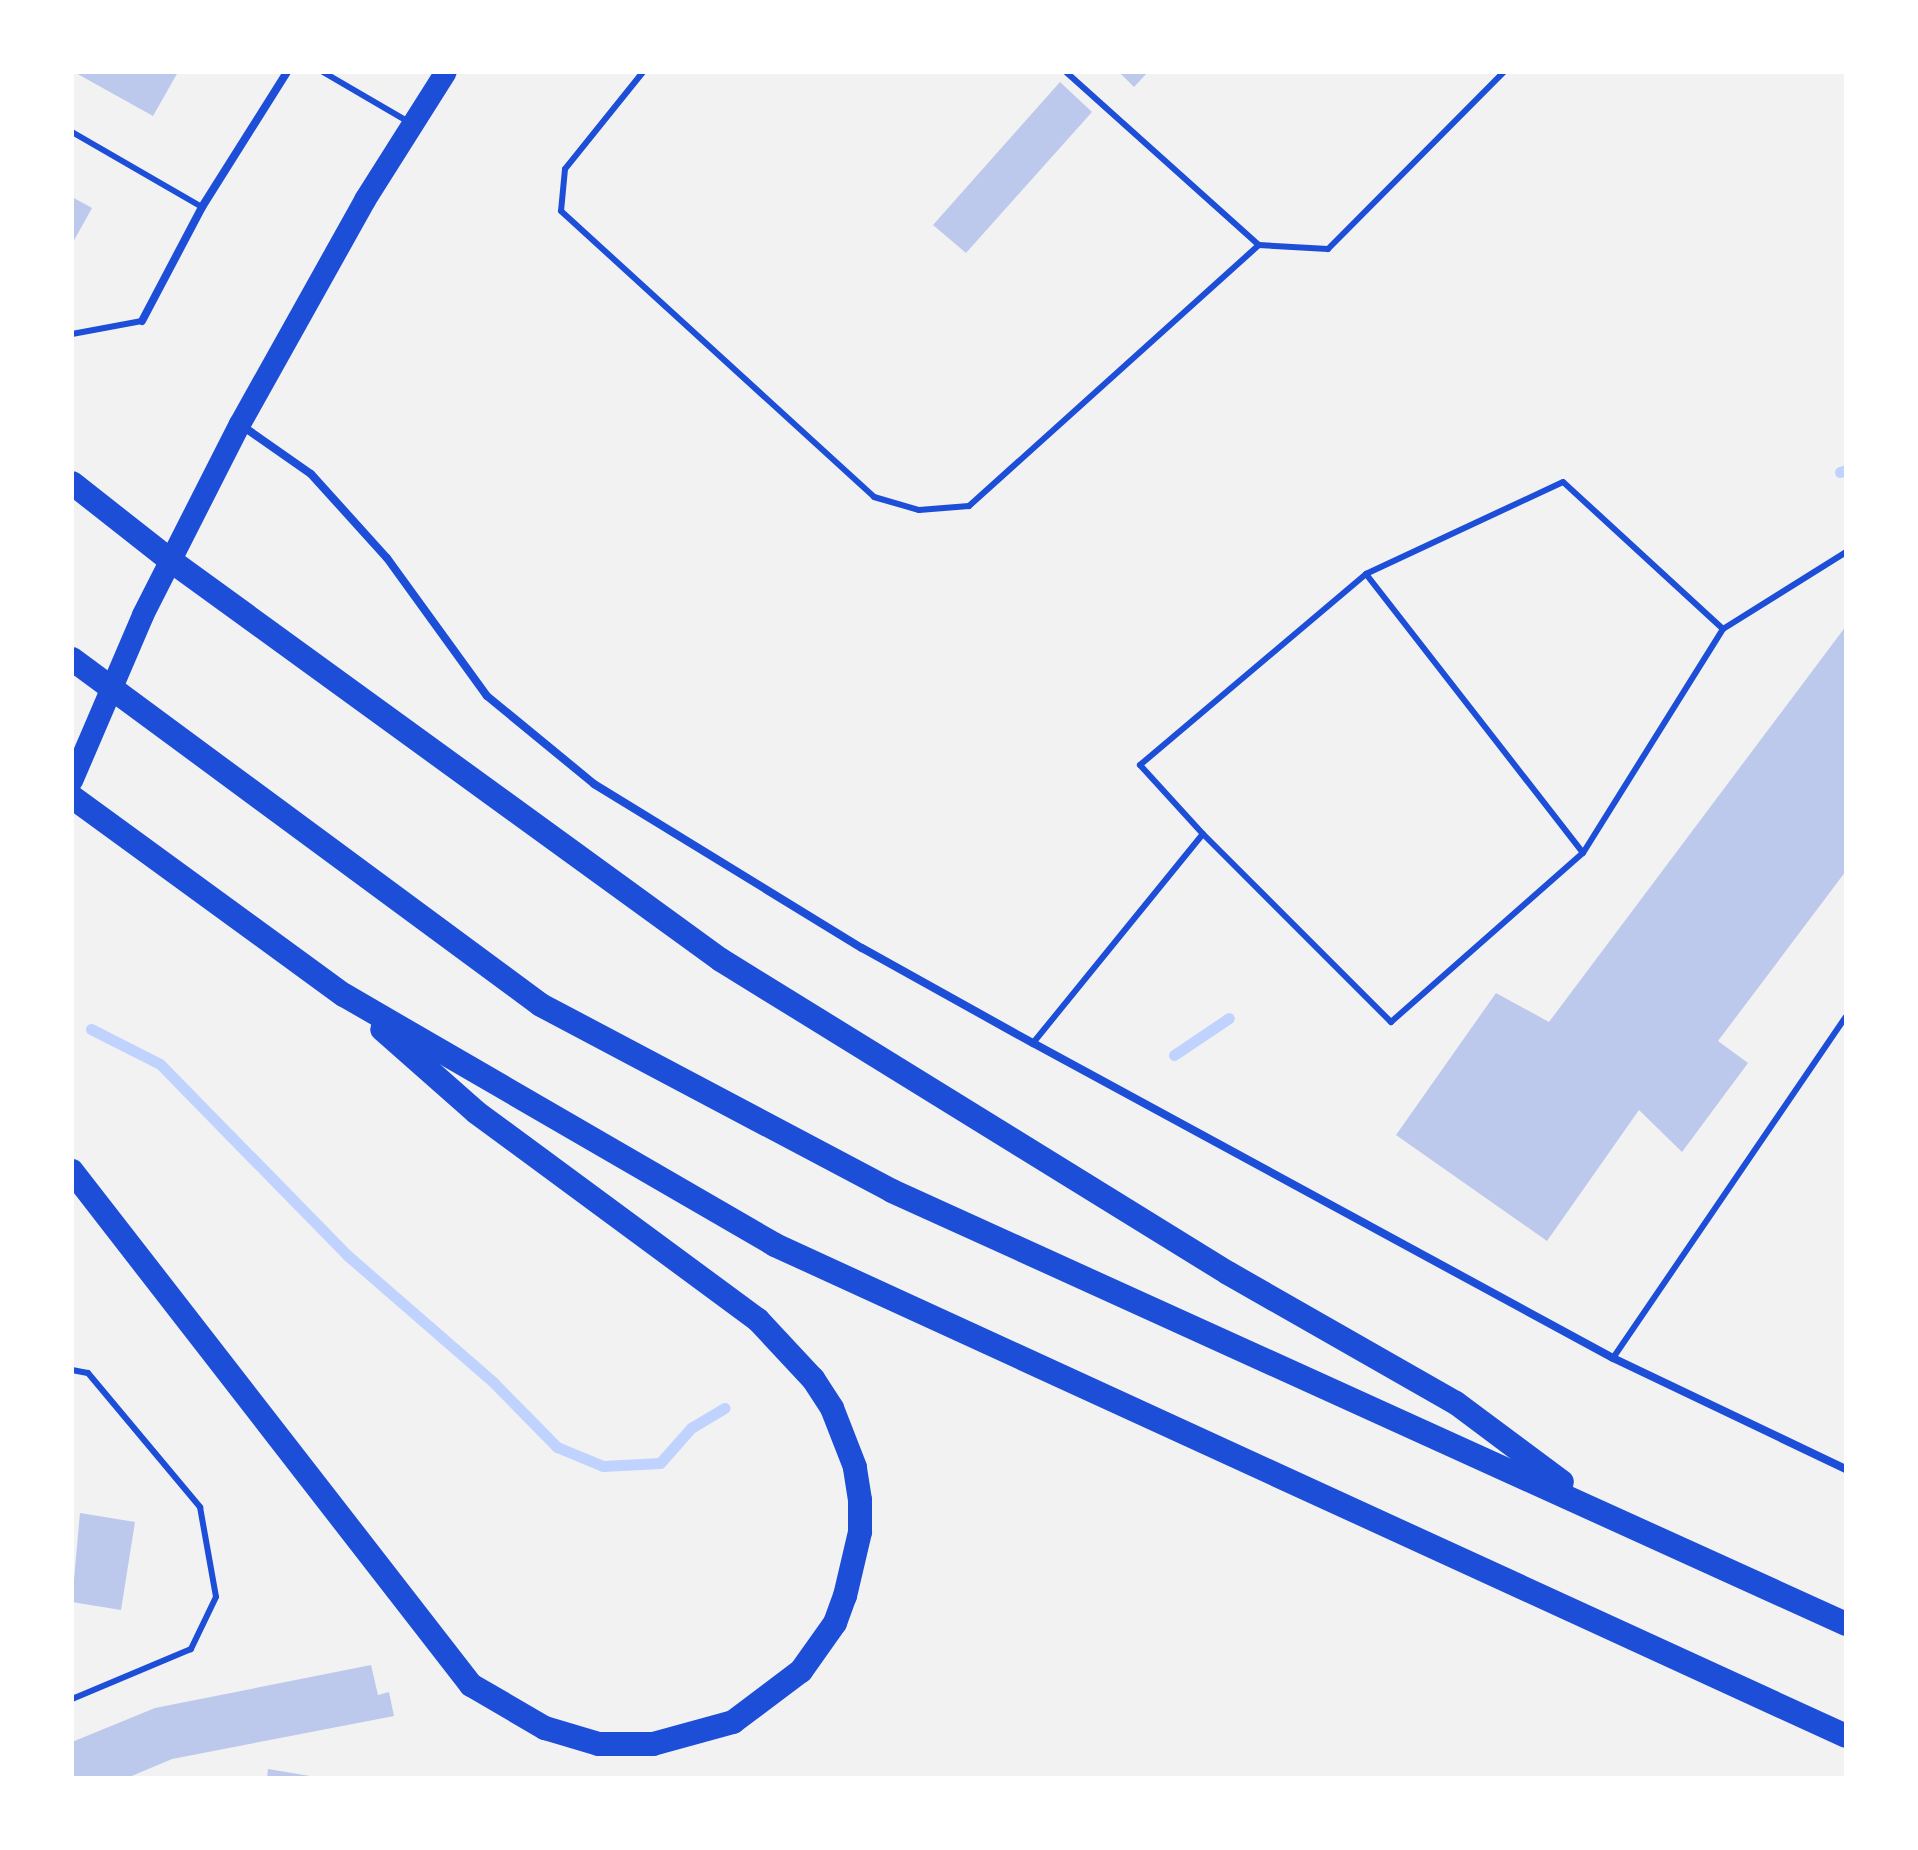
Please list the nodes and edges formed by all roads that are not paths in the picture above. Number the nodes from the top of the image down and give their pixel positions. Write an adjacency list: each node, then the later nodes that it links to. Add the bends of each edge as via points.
1 (287, 72): 9 (street)
2 (323, 72): 7 (lane)
3 (446, 72): 7 (highway)
4 (643, 72): 10 (lane, via 565,169 561,211 874,497 919,510 969,506)
5 (1066, 72): 10 (lane)
6 (1504, 72): 10 (lane, via 1328,249)
7 (411, 123): 13 (highway)
8 (72, 132): 9 (lane)
9 (202, 207): 11 (street)
10 (1259, 245)
11 (142, 321): 12 (lane)
12 (72, 334)
13 (240, 424): 16 (highway); 26 (street, via 311,474 387,558 487,696 594,784 862,948)
14 (72, 483): 16 (highway)
15 (1846, 552): 18 (lane)
16 (170, 560): 20 (highway); 31 (highway, via 721,960 1228,1273 1456,1403)
17 (1366, 574): 18 (lane, via 1563,482); 22 (lane, via 1140,765); 23 (lane)
18 (1723, 629): 23 (lane)
19 (72, 659): 31 (highway, via 541,1005 892,1191)
20 (72, 781)
21 (72, 797): 24 (highway)
22 (1203, 834): 23 (lane, via 1391,1022); 26 (lane)
23 (1583, 853)
24 (344, 995): 27 (highway, via 476,1112 758,1320 813,1379 832,1408 855,1467 860,1500 853,1566 835,1623 819,1651 755,1709 680,1740 599,1744 533,1723 471,1685); 34 (highway, via 775,1245)
25 (1846, 1017): 28 (lane)
26 (1033, 1043): 28 (street)
27 (72, 1171)
28 (1613, 1358): 30 (street)
29 (72, 1370): 33 (lane, via 88,1373 200,1507 216,1597 191,1649)
30 (1846, 1469)
31 (1599, 1510): 32 (highway)
32 (1846, 1624)
33 (72, 1699)
34 (1846, 1736)

